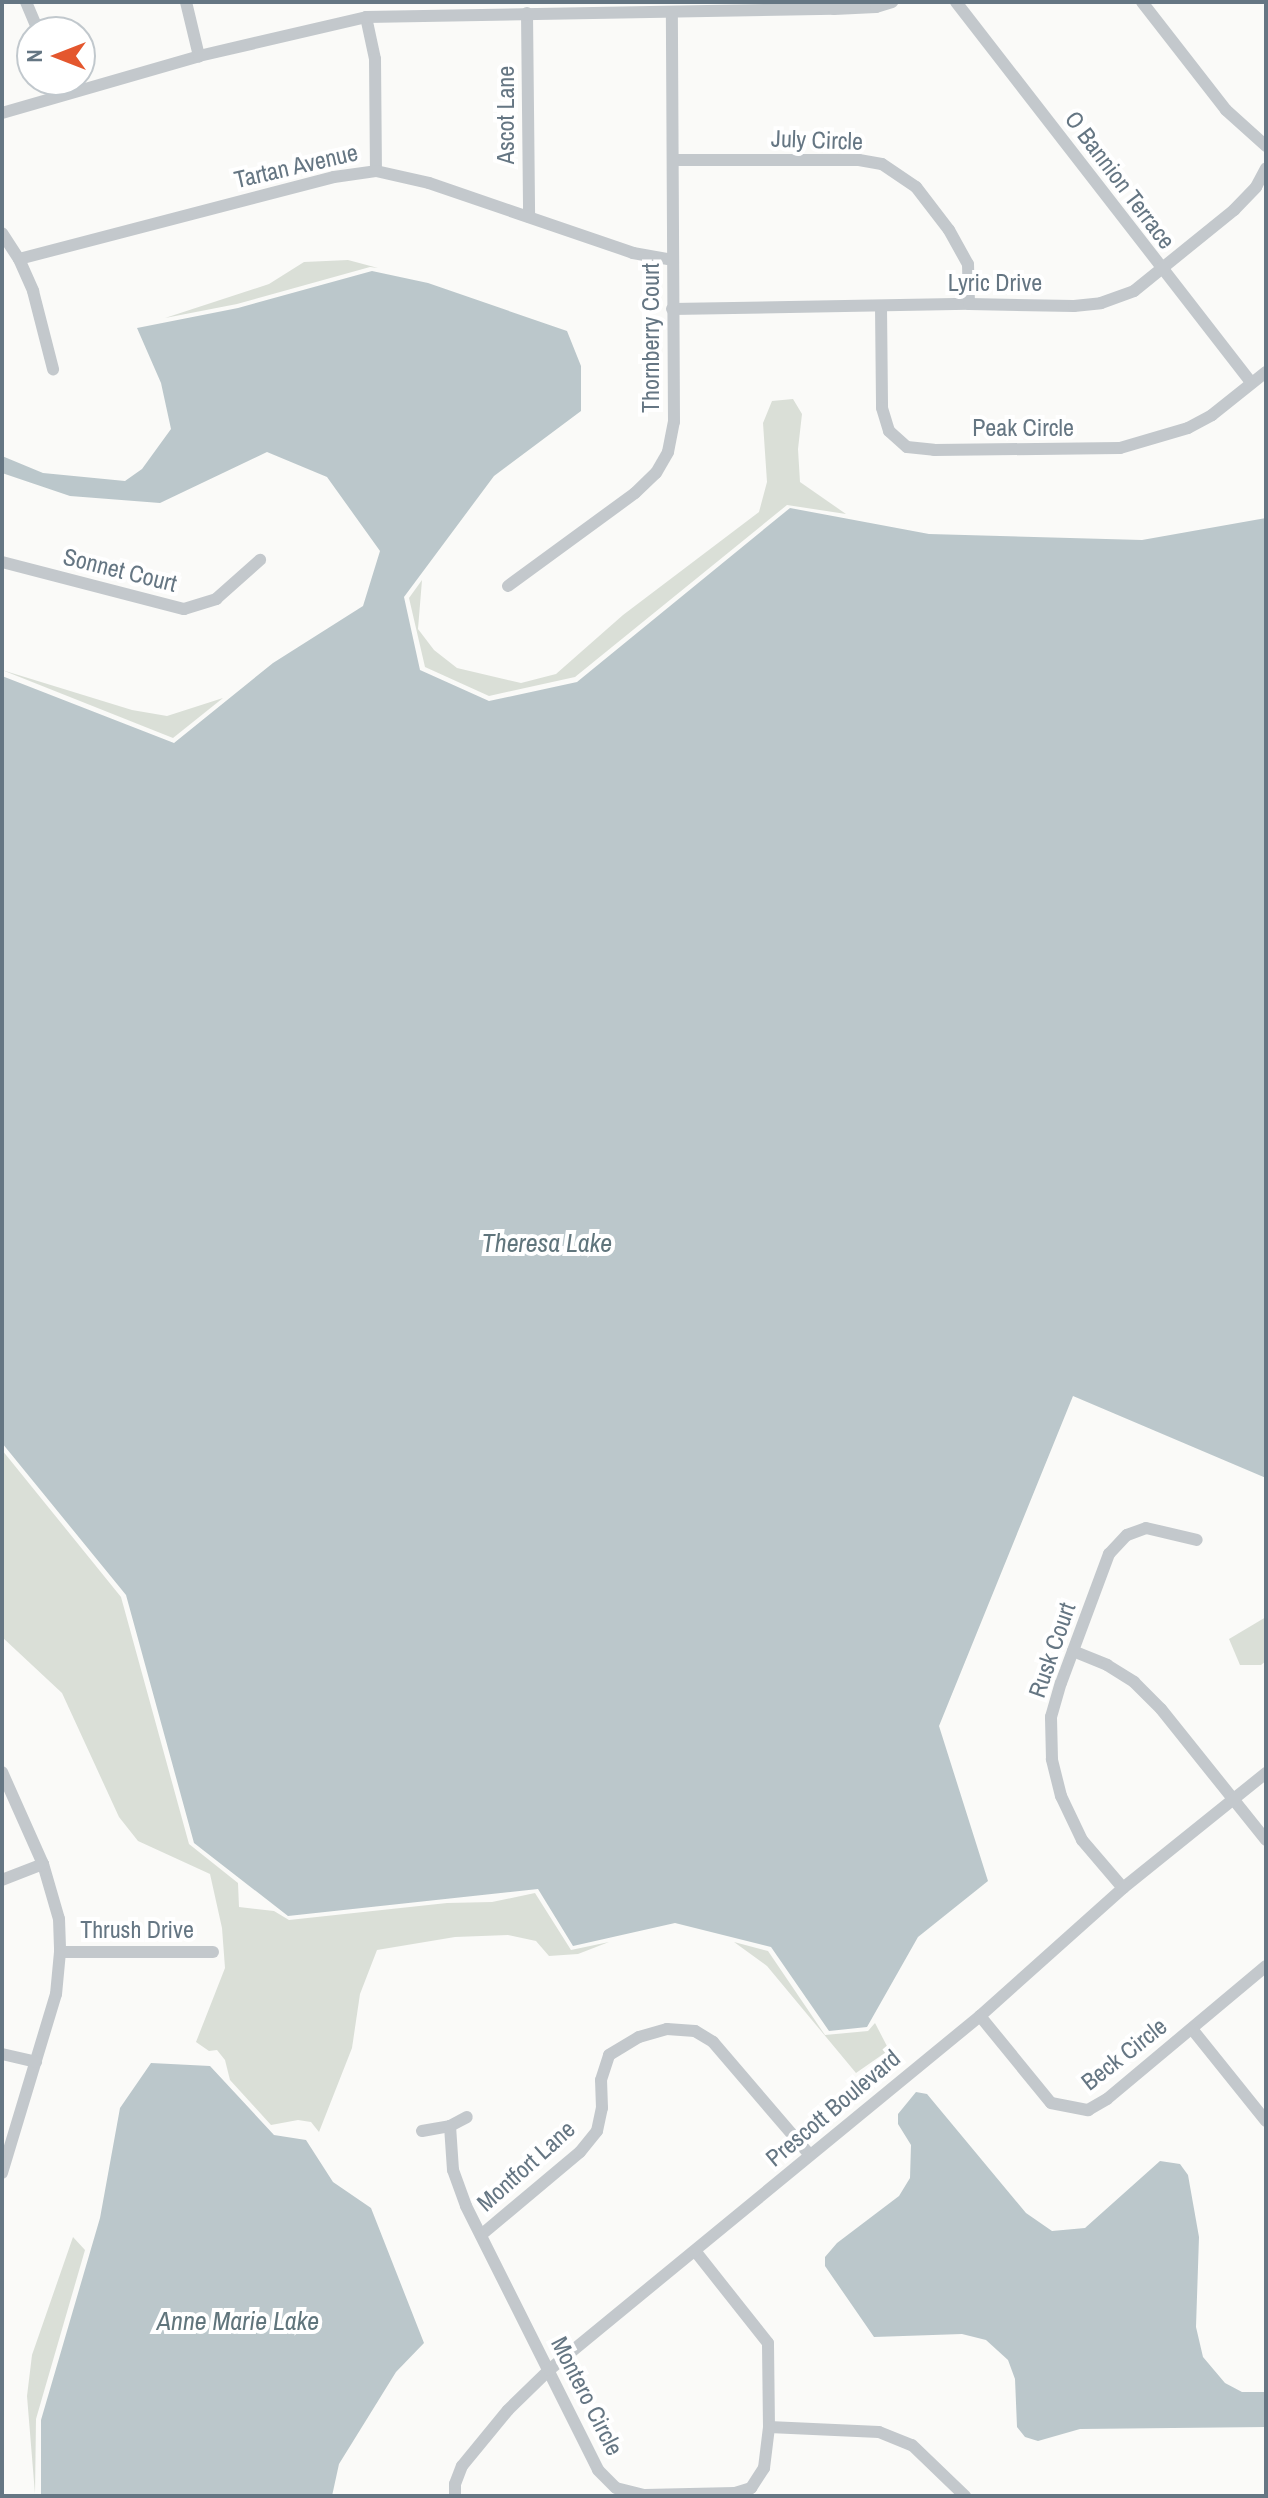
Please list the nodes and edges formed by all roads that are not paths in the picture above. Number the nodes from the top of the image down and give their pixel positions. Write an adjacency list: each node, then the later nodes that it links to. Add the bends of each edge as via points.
1 (186, 2): 8 (street)
2 (892, 2): 6 (street, via 876,7)
3 (956, 2): 20 (street, O Bannion Terrace)
4 (1148, 4): 12 (street, via 1226,110)
5 (527, 13): 6 (street); 7 (street); 16 (street, Ascot Lane)
6 (672, 13): 13 (street, Thornberry Court)
7 (366, 17): 8 (street); 15 (street, via 375,59)
8 (199, 56): 9 (street)
9 (96, 85)
10 (57, 96): 11 (street)
11 (2, 113)
12 (1266, 146)
13 (673, 160): 19 (street, Thornberry Court); 21 (street, July Circle, via 882,164 916,187 949,230 968,264)
14 (1266, 168): 20 (street, Lyric Drive, via 1234,210)
15 (376, 171): 16 (street, Tartan Avenue); 18 (street, Tartan Avenue, via 334,177)
16 (529, 217): 19 (street, Tartan Avenue, via 633,253)
17 (2, 233): 18 (street)
18 (19, 259): 24 (street)
19 (672, 260): 23 (street, Thornberry Court)
20 (1161, 269): 21 (street, Lyric Drive, via 1134,291 1101,303); 26 (street, O Bannion Terrace)
21 (969, 304): 22 (street, Lyric Drive)
22 (881, 307): 23 (street, Lyric Drive); 26 (street, Peak Circle, via 882,408 889,431 907,447 1120,448 1188,428)
23 (672, 309): 29 (street, Thornberry Court, via 674,422 668,452 656,473)
24 (53, 369)
25 (1266, 372): 26 (street, Peak Circle)
26 (1252, 383)
27 (260, 560): 28 (street, Sonnet Court, via 216,599 184,609)
28 (2, 562)
29 (508, 586)
30 (1197, 1540): 31 (street, Rusk Court, via 1146,1528 1127,1535 1109,1554)
31 (1073, 1651): 34 (street, via 1134,1682); 38 (street, Rusk Court, via 1051,1717 1052,1759 1061,1796 1082,1840)
32 (2, 1772): 36 (street)
33 (1266, 1773): 34 (street, Prescott Boulevard)
34 (1236, 1799): 35 (street); 38 (street, Prescott Boulevard)
35 (1266, 1840)
36 (43, 1864): 37 (street); 39 (street, via 59,1919)
37 (2, 1880)
38 (1123, 1888): 42 (street, Prescott Boulevard)
39 (60, 1952): 40 (street, Thrush Drive); 45 (street, via 56,1994)
40 (213, 1952)
41 (1266, 1966): 43 (street, Beck Circle)
42 (980, 2016): 43 (street, Beck Circle, via 1051,2103 1071,2110 1088,2110 1107,2099); 50 (street, Prescott Boulevard)
43 (1192, 2029): 47 (street)
44 (2, 2054): 45 (street)
45 (36, 2062): 51 (street)
46 (467, 2117): 48 (street)
47 (1266, 2121)
48 (450, 2126): 49 (street); 52 (street, Montero Circle, via 453,2170)
49 (422, 2131)
50 (809, 2154): 52 (street, Montfort Lane, via 713,2042 695,2031 667,2029 639,2037 609,2055 601,2080 597,2131 580,2152); 53 (street, Prescott Boulevard)
51 (2, 2173)
52 (481, 2235): 54 (street, Montero Circle)
53 (696, 2252): 54 (street, Prescott Boulevard); 55 (street, Montero Circle, via 768,2343)
54 (549, 2370): 55 (street, Montero Circle, via 598,2470 616,2488 645,2495 751,2488 764,2468); 56 (street, Prescott Boulevard, via 462,2466)
55 (769, 2427): 57 (street, via 879,2432 912,2445)
56 (455, 2496)
57 (965, 2496)

